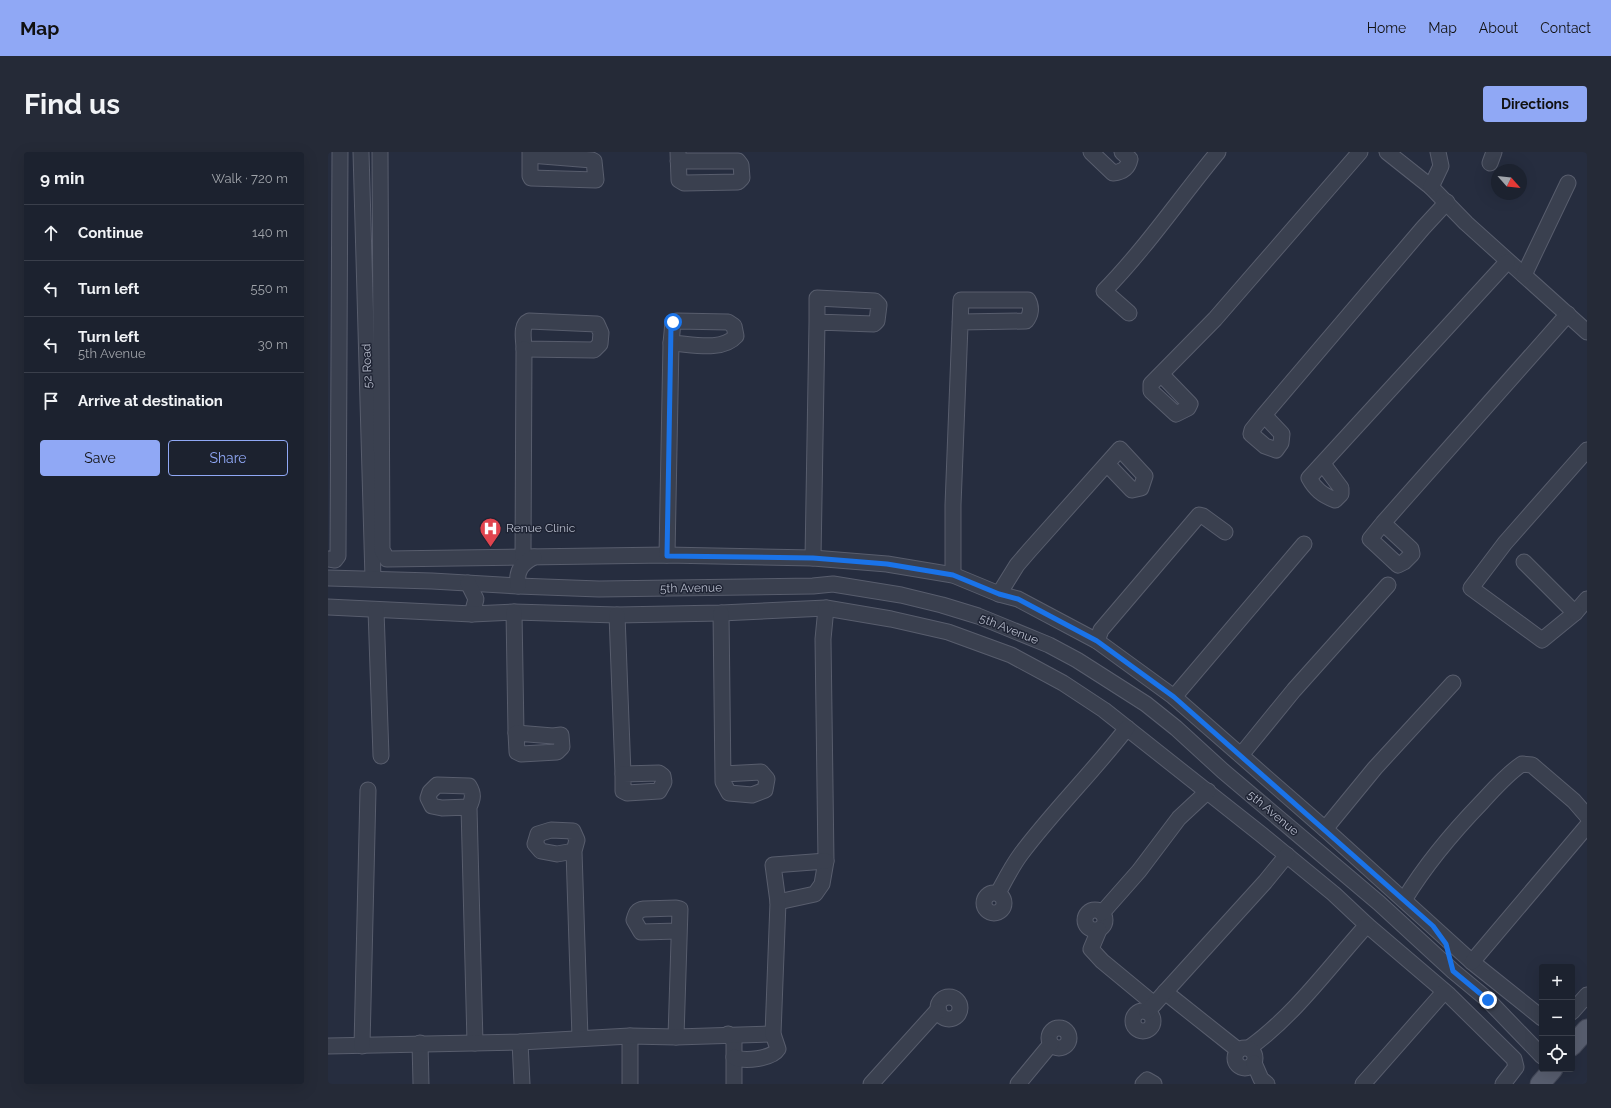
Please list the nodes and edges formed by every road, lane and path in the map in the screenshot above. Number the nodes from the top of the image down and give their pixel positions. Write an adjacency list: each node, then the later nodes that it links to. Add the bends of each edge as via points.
1 (340, 152): 33 (street, via 338,556 335,560)
2 (361, 152): 37 (street, 52 Road)
3 (380, 152): 31 (street, via 382,550 387,559)
4 (1092, 152): 5 (street, via 1113,173 1122,172 1129,165 1130,159)
5 (1122, 152)
6 (1218, 152): 15 (street, via 1132,262 1104,291)
7 (1360, 152): 22 (street, via 1215,319)
8 (1387, 152): 11 (street)
9 (1438, 152): 11 (street, via 1441,166)
10 (1568, 183): 14 (street)
11 (1431, 187): 12 (street)
12 (1447, 202): 13 (street); 23 (street)
13 (1507, 262): 14 (street); 26 (street)
14 (1524, 275): 16 (street)
15 (1129, 313)
16 (1568, 314): 19 (street); 27 (street)
17 (817, 322): 32 (street)
18 (960, 322): 35 (street)
19 (1587, 332)
20 (671, 343): 30 (street)
21 (524, 349): 21 (street, via 523,327 529,321 597,324 601,333 600,344 594,350); 31 (street)
22 (1161, 374)
23 (1264, 415)
24 (1587, 450): 48 (street, via 1505,543 1471,588 1542,640)
25 (1106, 464): 41 (street, via 1017,565)
26 (1323, 464)
27 (1383, 523)
28 (1225, 532): 51 (street, via 1199,515 1101,630)
29 (1304, 544): 53 (street)
30 (667, 556): 31 (street); 32 (street)
31 (528, 557): 40 (street, via 520,567)
32 (813, 558): 35 (street, via 887,564)
33 (328, 560)
34 (1524, 562): 48 (street)
35 (953, 575): 41 (street)
36 (328, 578): 37 (street, 5th Avenue)
37 (373, 579): 38 (street, 5th Avenue)
38 (468, 583): 40 (street, 5th Avenue); 49 (street, via 476,599)
39 (1388, 585): 56 (street, via 1294,690)
40 (518, 586): 76 (street, 5th Avenue, via 599,589 833,584 902,595 978,616 1049,645 1146,704 1379,903)
41 (999, 594): 51 (street, via 1018,599)
42 (1587, 599): 48 (street)
43 (328, 607): 45 (street)
44 (826, 608): 47 (street); 54 (street, via 948,632 1011,655 1063,683); 68 (street, via 823,646)
45 (376, 610): 49 (street); 57 (street)
46 (514, 612): 49 (street); 50 (street); 55 (street)
47 (721, 613): 50 (street); 59 (street)
48 (1575, 613)
49 (472, 614)
50 (617, 615): 58 (street)
51 (1097, 641): 53 (street)
52 (1453, 683): 65 (street, via 1375,768)
53 (1174, 697): 56 (street)
54 (1127, 728): 61 (street); 69 (street, via 1020,855)
55 (516, 733)
56 (1241, 755): 65 (street)
57 (381, 756)
58 (623, 774)
59 (723, 774)
60 (368, 790): 96 (street)
61 (1208, 792): 67 (street); 77 (street, via 1179,818 1139,871 1102,913 1105,918 1104,926 1091,949 1150,1008)
62 (469, 807): 92 (street)
63 (1587, 816): 70 (street, via 1574,801 1532,765 1522,764 1468,817 1429,862)
64 (1587, 826): 75 (street)
65 (1325, 829): 70 (street)
66 (574, 851): 89 (street)
67 (1287, 855): 72 (street); 77 (street)
68 (826, 861): 71 (street, via 822,884 815,894); 71 (street, via 773,865)
69 (998, 893)
70 (1404, 900): 73 (street)
71 (778, 902): 86 (street)
72 (1367, 925): 78 (street); 97 (street, via 1291,1011 1267,1035)
73 (1433, 926): 75 (street); 76 (street, via 1446,944)
74 (679, 931): 88 (street)
75 (1472, 962): 83 (street)
76 (1453, 971): 80 (street, 5th Avenue)
77 (1165, 992): 97 (street)
78 (1446, 993): 80 (street); 110 (street); 111 (street, via 1514,1059 1516,1067)
79 (1587, 995): 81 (street)
80 (1488, 1000): 98 (street, 5th Avenue)
81 (1575, 1009)
82 (939, 1011): 105 (street)
83 (1539, 1016)
84 (1587, 1029): 93 (main road)
85 (728, 1034): 86 (street); 88 (street); 99 (street, via 734,1041)
86 (772, 1034): 99 (street, via 778,1050 773,1056 741,1060)
87 (630, 1036): 88 (street); 89 (street); 103 (street)
88 (676, 1036)
89 (580, 1038): 90 (street)
90 (520, 1042): 92 (street); 102 (street)
91 (420, 1043): 92 (street); 96 (street); 101 (street)
92 (475, 1043)
93 (1575, 1043)
94 (1051, 1044): 106 (street)
95 (328, 1046): 96 (street)
96 (362, 1046)
97 (1244, 1049): 109 (street, via 1255,1056 1254,1063 1261,1079)
98 (1539, 1053)
99 (734, 1057): 104 (street)
100 (1550, 1072): 112 (main road)
101 (421, 1084)
102 (522, 1084)
103 (630, 1084)
104 (734, 1084)
105 (870, 1084)
106 (1018, 1084)
107 (1144, 1084): 108 (street, via 1147,1080)
108 (1154, 1084)
109 (1267, 1084)
110 (1363, 1084)
111 (1503, 1084)
112 (1540, 1084)

